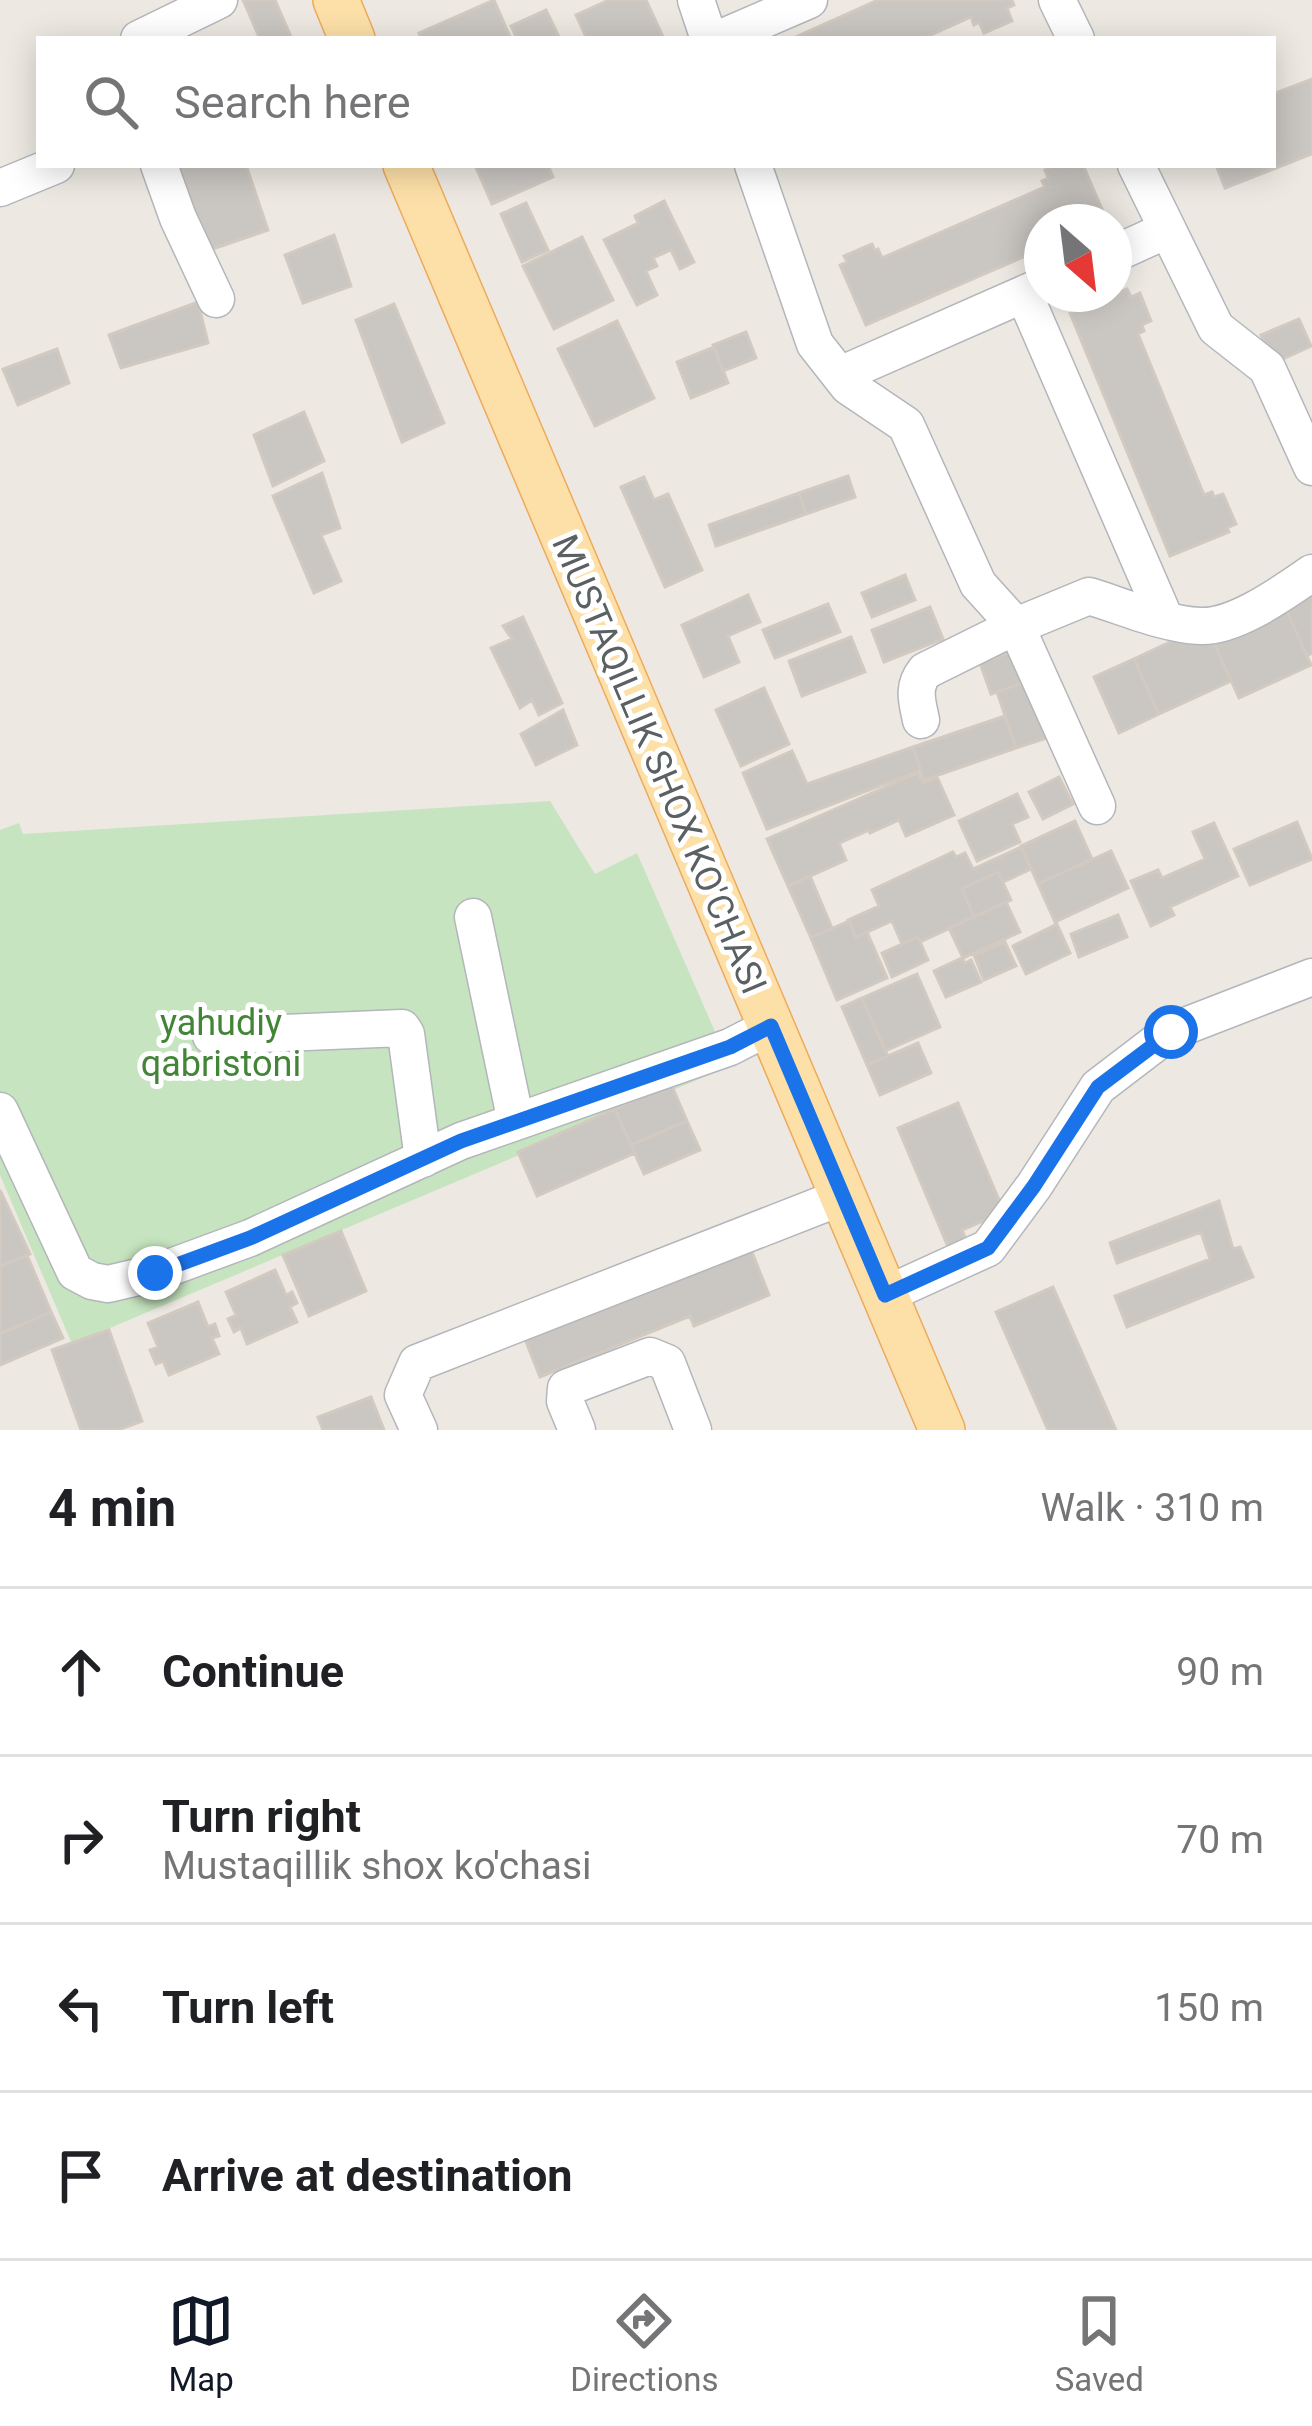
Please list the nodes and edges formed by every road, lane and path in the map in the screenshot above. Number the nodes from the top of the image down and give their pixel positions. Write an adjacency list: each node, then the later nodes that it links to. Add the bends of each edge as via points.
1 (218, 0): 6 (lane)
2 (335, 0): 7 (main road)
3 (696, 0): 8 (lane)
4 (808, 0): 9 (lane)
5 (1058, 0): 10 (lane)
6 (145, 36)
7 (351, 36)
8 (708, 36)
9 (726, 36)
10 (1075, 36)
11 (49, 168): 16 (lane)
12 (160, 168): 20 (lane)
13 (407, 168): 31 (main road, MUSTAQILLIK SHOX KO'CHASI)
14 (754, 168): 22 (lane, via 815,344)
15 (1137, 168): 17 (lane)
16 (0, 188)
17 (1167, 230): 18 (lane); 23 (lane, via 1216,328 1267,368)
18 (1132, 246)
19 (1024, 294): 22 (lane)
20 (216, 299)
21 (1042, 312): 25 (lane)
22 (840, 375): 26 (lane, via 906,424 979,584)
23 (1312, 467)
24 (1312, 573): 25 (lane, via 1222,623)
25 (1165, 620): 26 (lane, via 1089,596)
26 (1016, 626): 27 (lane, via 925,671 915,692); 28 (lane)
27 (921, 720)
28 (1097, 806)
29 (473, 916): 34 (lane)
30 (1312, 977): 37 (lane, via 1171,1032 1098,1087 988,1248)
31 (771, 1026): 34 (lane); 36 (main road, MUSTAQILLIK SHOX KO'CHASI)
32 (211, 1036): 35 (lane, via 402,1028)
33 (0, 1111): 35 (lane, via 75,1271 109,1284 250,1238)
34 (516, 1122): 35 (lane)
35 (423, 1159)
36 (844, 1196): 37 (main road, MUSTAQILLIK SHOX KO'CHASI); 38 (lane, via 417,1363 403,1395)
37 (885, 1295): 41 (main road, MUSTAQILLIK SHOX KO'CHASI)
38 (419, 1430)
39 (577, 1430): 40 (lane, via 566,1388 650,1355 668,1363)
40 (693, 1430)
41 (942, 1430)

